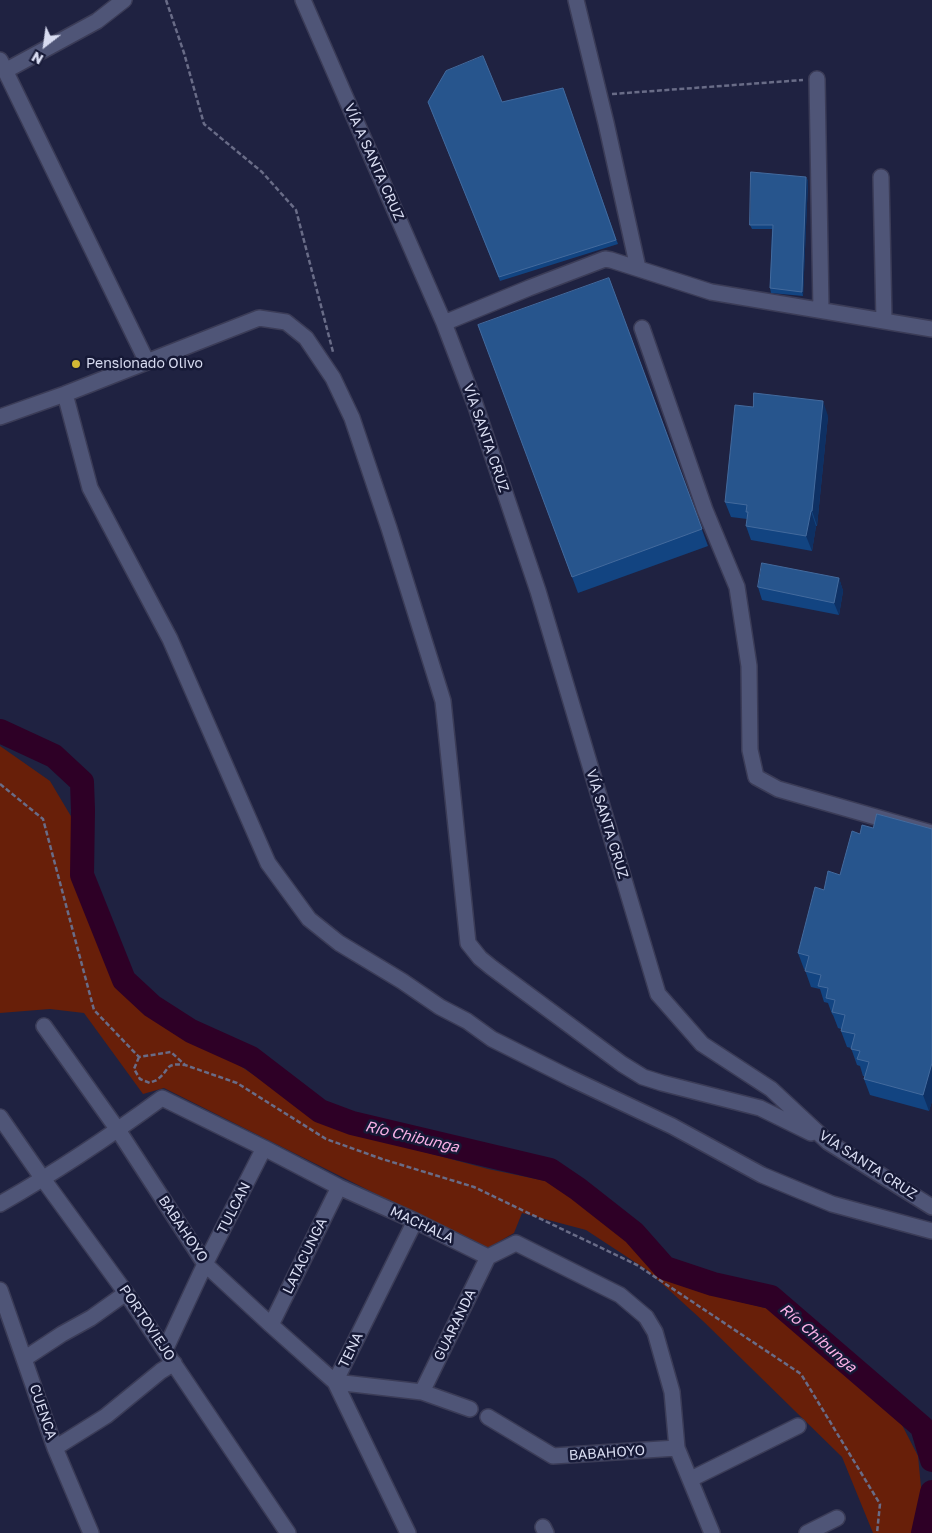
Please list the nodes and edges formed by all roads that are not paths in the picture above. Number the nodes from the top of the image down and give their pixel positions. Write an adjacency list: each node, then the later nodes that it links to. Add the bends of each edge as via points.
1 (124, 0): 4 (street, via 97,20)
2 (303, 0): 10 (street, VÍA A SANTA CRUZ)
3 (576, 0): 7 (street)
4 (3, 66): 13 (street)
5 (818, 79): 8 (street)
6 (881, 177): 9 (street)
7 (638, 268): 8 (street, via 711,292); 10 (street, via 605,260)
8 (821, 310): 9 (street)
9 (884, 321): 12 (street)
10 (444, 323): 20 (street, VÍA SANTA CRUZ, via 538,591 658,994 702,1044 771,1089)
11 (642, 328): 16 (street, via 705,510 737,587 749,666 750,750 756,777 778,789)
12 (932, 329)
13 (147, 362): 14 (street); 20 (street, via 259,318 286,322 306,338 333,378 352,418 442,701 468,944 480,958 622,1064 643,1076 760,1108)
14 (65, 394): 15 (street); 27 (street, via 90,488 170,639 268,863 309,919 338,943 492,1039 672,1126 762,1176 832,1204)
15 (0, 418)
16 (932, 833)
17 (44, 1026): 19 (street, BABAHOYO)
18 (0, 1117): 22 (street, PORTOVIEJO)
19 (118, 1130): 21 (street, MACHALA, via 162,1098); 22 (street, MACHALA); 29 (street, BABAHOYO)
20 (828, 1142): 25 (street, VÍA SANTA CRUZ)
21 (264, 1148): 23 (street, MACHALA); 29 (street, TULCAN)
22 (43, 1180): 24 (street, MACHALA); 31 (street, PORTOVIEJO)
23 (339, 1187): 26 (street, MACHALA); 32 (street, LATACUNGA)
24 (0, 1204)
25 (932, 1207)
26 (415, 1221): 28 (street, MACHALA); 35 (street, TENA)
27 (932, 1231)
28 (488, 1257): 36 (street, GUARANDA); 41 (street, via 516,1243 620,1295 646,1317 655,1332 672,1392)
29 (206, 1264): 32 (street, BABAHOYO); 33 (street, TULCAN)
30 (0, 1290): 34 (street, CUENCA)
31 (126, 1292): 33 (street, PORTOVIEJO); 34 (street, via 91,1318)
32 (271, 1325): 35 (street, BABAHOYO)
33 (169, 1356): 40 (street, TULCAN, via 161,1371 106,1416); 45 (street, PORTOVIEJO)
34 (24, 1359): 40 (street, CUENCA)
35 (335, 1382): 36 (street); 46 (street, TENA)
36 (422, 1392): 37 (street)
37 (470, 1409)
38 (488, 1417): 41 (street, BABAHOYO, via 553,1456)
39 (798, 1426): 42 (street)
40 (55, 1448): 44 (street, CUENCA)
41 (677, 1448): 42 (street)
42 (691, 1479): 47 (street)
43 (837, 1518): 48 (street)
44 (91, 1533)
45 (288, 1533)
46 (408, 1533)
47 (712, 1533)
48 (807, 1533)

